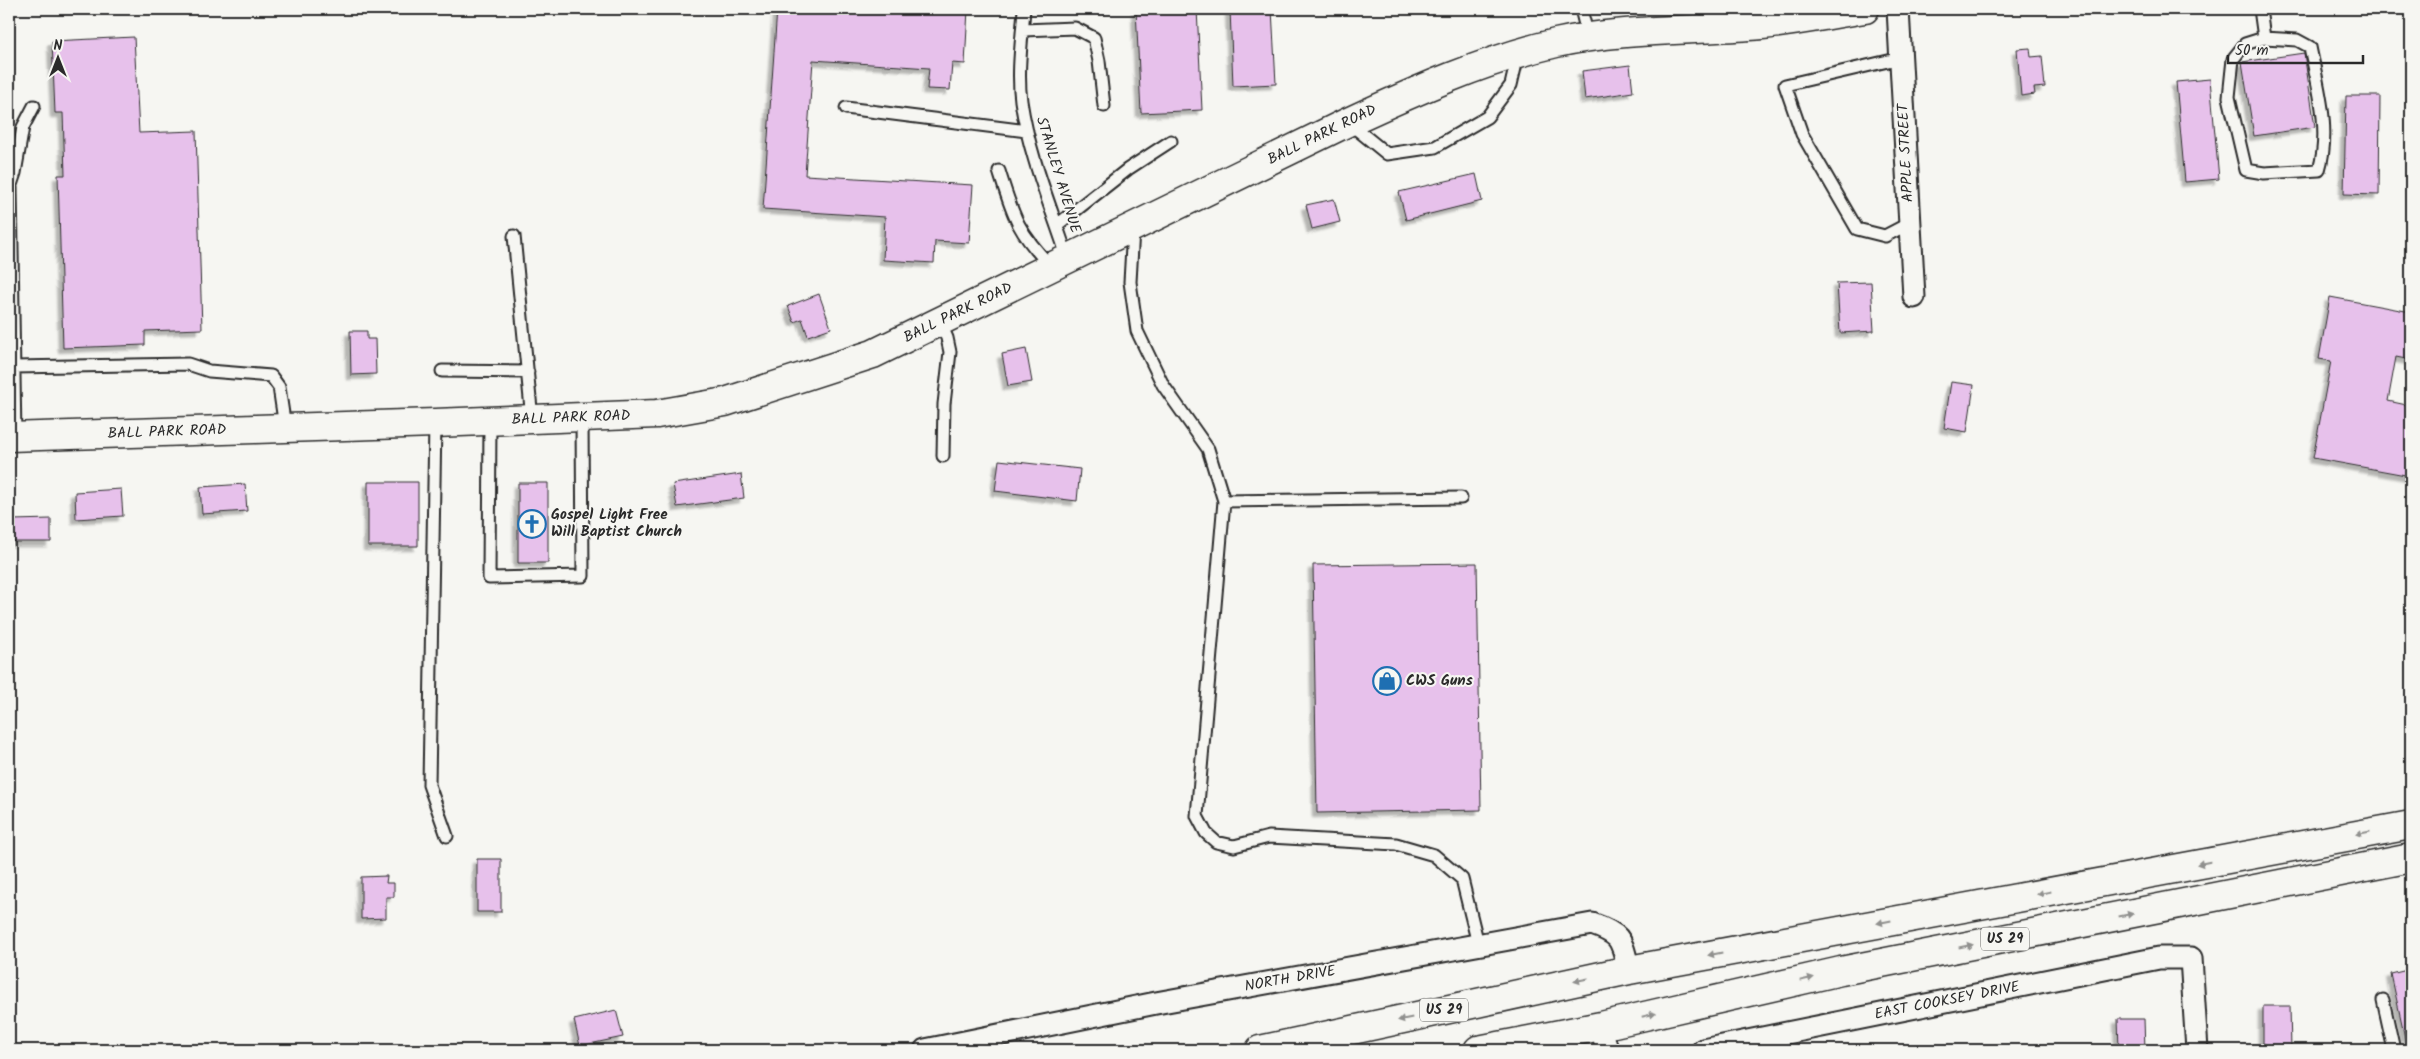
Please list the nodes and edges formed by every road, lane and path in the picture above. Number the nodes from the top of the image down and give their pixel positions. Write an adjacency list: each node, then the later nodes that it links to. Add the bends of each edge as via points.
1 (1024, 9): 7 (lane, STANLEY AVENUE)
2 (1581, 9): 8 (lane)
3 (1865, 9): 6 (main road, BALL PARK ROAD)
4 (1898, 9): 11 (street, APPLE STREET)
5 (2260, 9): 9 (lane)
6 (1748, 18): 8 (main road, BALL PARK ROAD)
7 (1023, 30): 13 (lane, via 1075,28 1094,38); 16 (lane, STANLEY AVENUE, via 1021,99)
8 (1588, 38): 10 (main road, BALL PARK ROAD)
9 (2264, 38): 9 (lane, via 2297,40 2310,48 2324,119 2319,170 2264,173 2246,170 2229,97 2233,59 2245,44)
10 (1518, 54): 15 (main road, BALL PARK ROAD, via 1412,92); 15 (lane, via 1511,85 1487,117 1435,147 1386,154)
11 (1901, 58): 19 (street, APPLE STREET); 19 (lane, via 1785,84 1802,134 1857,229 1885,236)
12 (34, 106): 26 (lane, via 24,127 11,185)
13 (1104, 106)
14 (846, 108): 16 (lane)
15 (1348, 122): 21 (main road, BALL PARK ROAD)
16 (1027, 131): 20 (lane, STANLEY AVENUE)
17 (1171, 141): 20 (lane, via 1113,180)
18 (999, 171): 23 (lane, via 1015,221 1029,244)
19 (1910, 223): 24 (street, APPLE STREET)
20 (1057, 225): 23 (lane, STANLEY AVENUE)
21 (1133, 227): 23 (main road, BALL PARK ROAD); 37 (lane, via 1130,282 1137,331 1163,385 1208,449)
22 (514, 236): 28 (lane)
23 (1060, 263): 25 (main road, BALL PARK ROAD)
24 (1914, 298)
25 (940, 322): 29 (main road, BALL PARK ROAD, via 873,354 725,402 657,414); 35 (lane, via 950,352)
26 (14, 367): 33 (lane, via 188,364 209,371 271,376 279,387); 34 (lane)
27 (442, 371): 28 (lane)
28 (528, 372): 30 (lane)
29 (582, 417): 30 (main road, BALL PARK ROAD); 31 (lane, via 583,576 489,578)
30 (532, 419): 31 (main road, BALL PARK ROAD)
31 (490, 421): 32 (main road, BALL PARK ROAD)
32 (435, 423): 33 (main road, BALL PARK ROAD); 39 (lane, via 429,785)
33 (285, 428): 34 (main road, BALL PARK ROAD)
34 (12, 437)
35 (943, 456)
36 (1461, 498): 37 (lane)
37 (1224, 501): 41 (lane, via 1197,816 1206,833 1216,842 1234,846 1268,837 1396,844 1434,855 1462,879)
38 (2411, 824): 42 (main road, US 29, one-way to 42)
39 (447, 836)
40 (2411, 858): 44 (main road, US 29, one-way to 40, via 1841,971)
41 (1478, 944): 42 (street, NORTH DRIVE, via 1592,924 1611,931 1622,942); 45 (street, NORTH DRIVE)
42 (1629, 970): 46 (main road, US 29, one-way to 46)
43 (2383, 1000): 50 (lane)
44 (1604, 1038): 47 (main road, US 29)
45 (925, 1050)
46 (1260, 1050)
47 (1478, 1050)
48 (1703, 1050): 49 (street, EAST COOKSEY DRIVE, via 2159,958 2191,958)
49 (2197, 1050)
50 (2394, 1050)

